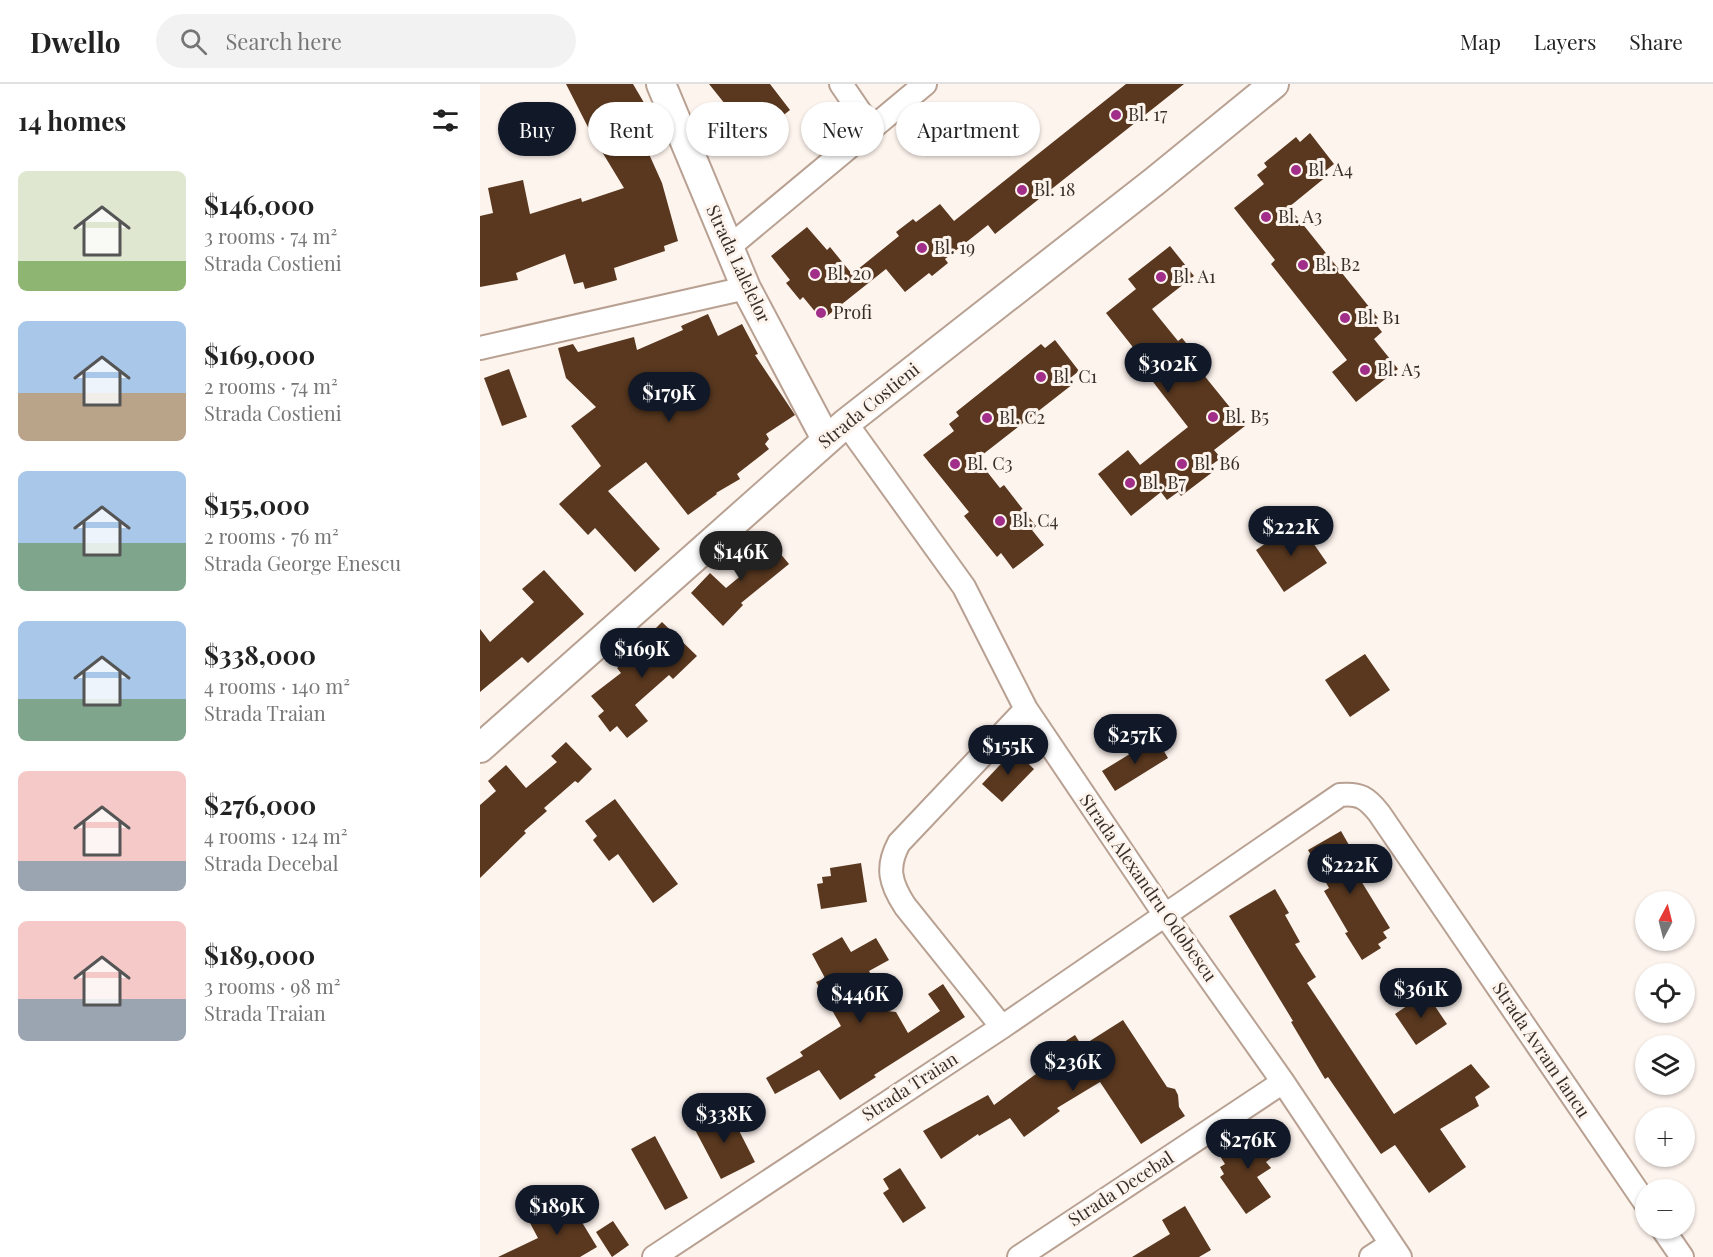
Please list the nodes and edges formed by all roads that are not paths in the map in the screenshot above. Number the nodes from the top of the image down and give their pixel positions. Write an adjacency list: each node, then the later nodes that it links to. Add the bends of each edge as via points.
1 (661, 84): 8 (street, Strada Lalelelor)
2 (841, 84): 5 (street)
3 (926, 84): 6 (street)
4 (1274, 84): 11 (street, Strada Costieni)
5 (853, 102)
6 (884, 118)
7 (838, 156): 8 (street)
8 (728, 249): 9 (street, Strada Lalelelor)
9 (746, 288): 10 (street); 11 (street, Strada Lalelelor)
10 (480, 348)
11 (836, 431): 12 (street, Strada Alexandru Odobescu, via 964,587); 13 (street, Strada Costieni)
12 (1026, 709): 14 (street, Strada Alexandru Odobescu); 15 (street, via 899,843 891,870 893,884 905,906)
13 (480, 748)
14 (1165, 915): 15 (street, Strada Traian); 16 (street, Strada Alexandru Odobescu); 17 (street, Strada Avram Iancu, via 1340,795 1368,799)
15 (1002, 1027): 20 (street, Strada Traian)
16 (1283, 1082): 19 (street, Strada Alexandru Odobescu); 21 (street, Strada Decebal)
17 (1635, 1188)
18 (1670, 1239): 23 (street)
19 (1395, 1250): 22 (street)
20 (654, 1257)
21 (1018, 1257)
22 (1371, 1257)
23 (1682, 1257)

